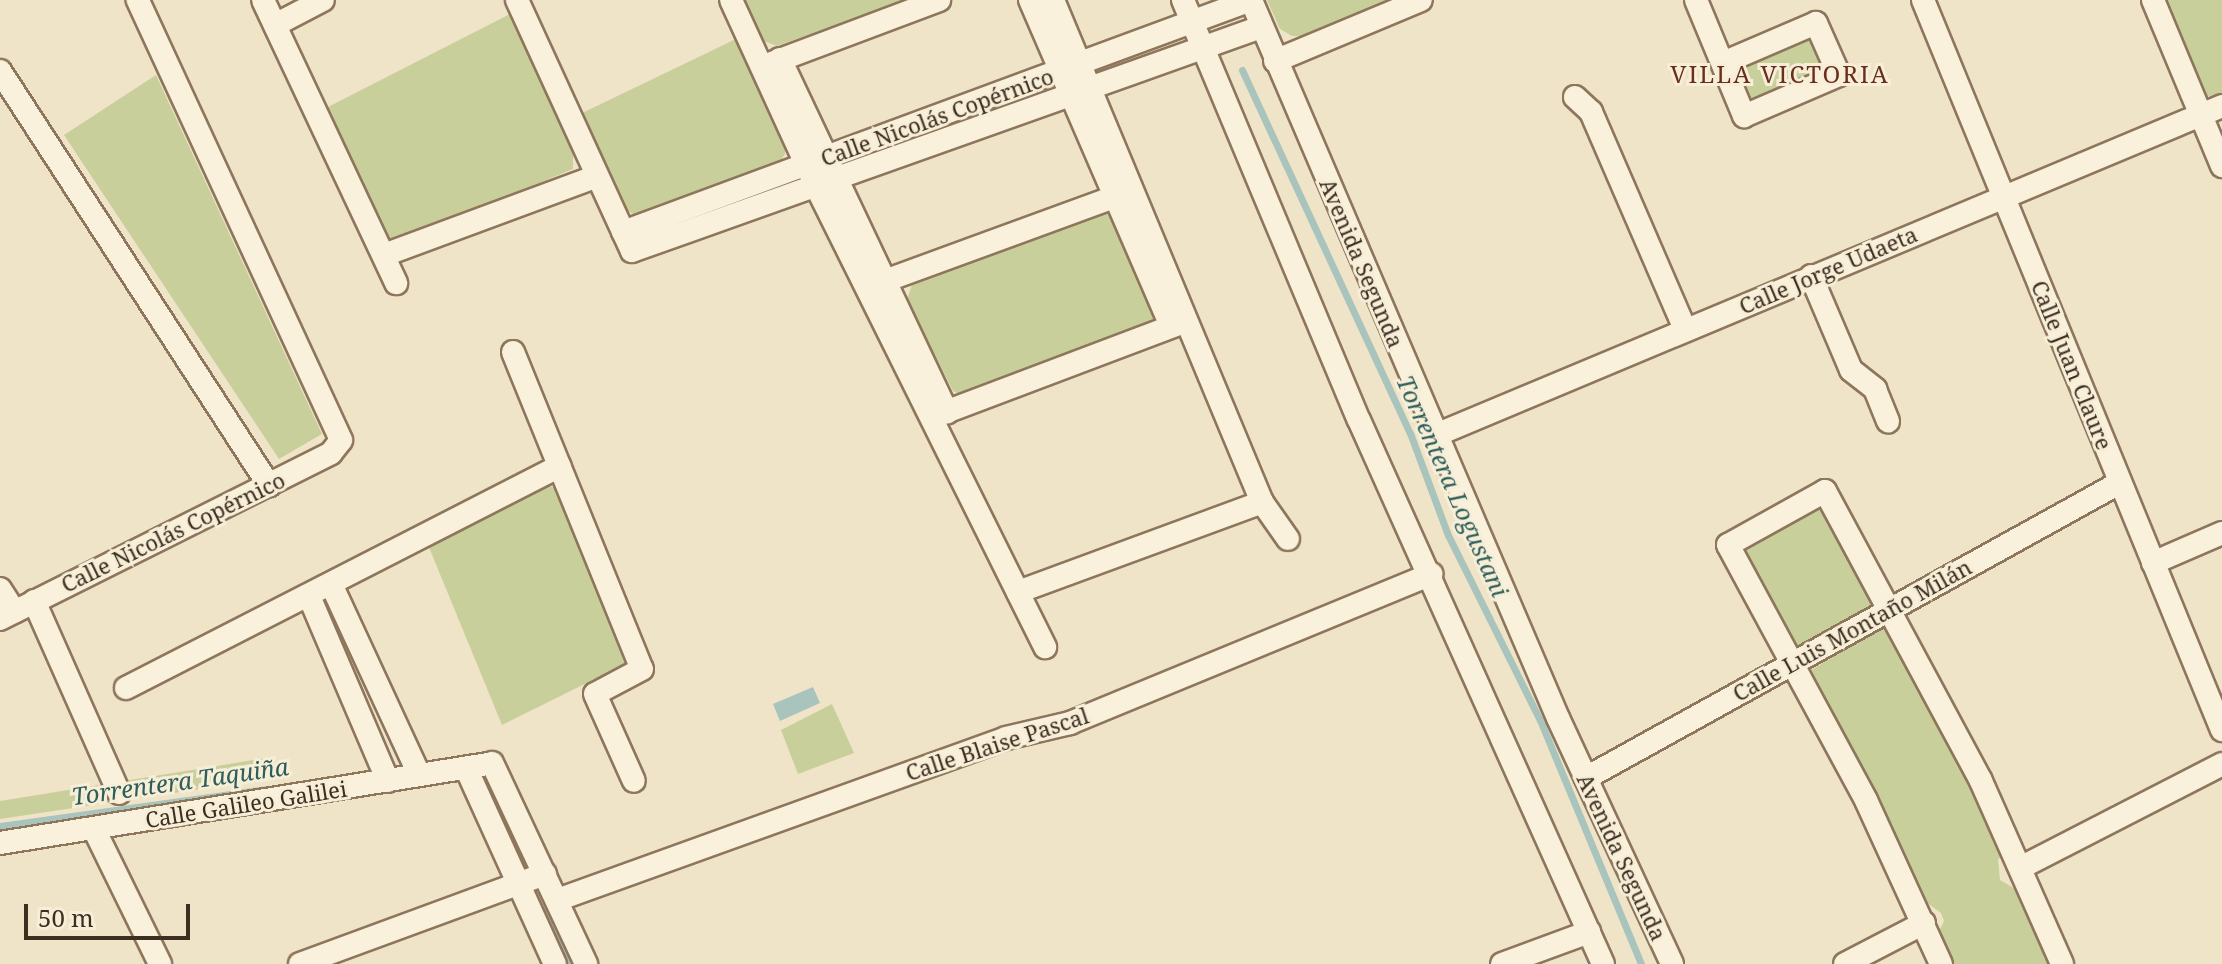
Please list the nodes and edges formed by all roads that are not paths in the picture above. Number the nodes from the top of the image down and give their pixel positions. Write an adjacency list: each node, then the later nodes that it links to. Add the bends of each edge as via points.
1 (138, 0): 45 (street, Calle Nicolás Copérnico, via 341,440 331,453)
2 (263, 0): 16 (street)
3 (323, 0): 16 (street)
4 (517, 0): 30 (street)
5 (731, 0): 20 (street)
6 (939, 0): 20 (street)
7 (1030, 0): 22 (street)
8 (1053, 0): 22 (street)
9 (1183, 0): 15 (street)
10 (1251, 0): 15 (street, Calle Nicolás Copérnico); 17 (street, Avenida Segunda)
11 (1421, 0): 19 (street)
12 (1696, 0): 21 (street)
13 (1923, 0): 32 (street, Calle Juan Claure)
14 (2153, 0): 27 (street)
15 (1193, 23): 18 (street); 22 (street, Calle Nicolás Copérnico)
16 (275, 25): 33 (street)
17 (1261, 27): 18 (street, Calle Nicolás Copérnico); 19 (street, Avenida Segunda)
18 (1202, 49): 24 (street, Calle Nicolás Copérnico); 50 (street, via 1359,420)
19 (1275, 61): 42 (street, Avenida Segunda)
20 (771, 63): 29 (street)
21 (1723, 63): 21 (street, via 1744,116 1839,75 1816,23)
22 (1071, 68): 24 (street); 29 (street, Calle Nicolás Copérnico)
23 (0, 71): 45 (street)
24 (1082, 91): 29 (street, Calle Nicolás Copérnico); 31 (street)
25 (1575, 97): 38 (street, via 1591,112)
26 (2222, 106): 27 (street, Calle Jorge Udaeta)
27 (2201, 115): 28 (street); 32 (street, Calle Jorge Udaeta)
28 (2222, 166)
29 (822, 172): 30 (street, Calle Nicolás Copérnico, via 627,242); 36 (street)
30 (597, 176): 33 (street)
31 (1126, 193): 36 (street); 37 (street)
32 (2004, 197): 34 (street, Calle Jorge Udaeta); 44 (street, Calle Juan Claure)
33 (384, 255): 35 (street)
34 (1811, 276): 38 (street, Calle Jorge Udaeta); 41 (street, via 1851,370 1875,389)
35 (396, 283)
36 (876, 284): 40 (street)
37 (1180, 323): 40 (street); 46 (street)
38 (1685, 329): 42 (street, Calle Jorge Udaeta)
39 (513, 352): 43 (street)
40 (939, 415): 53 (street)
41 (1888, 422)
42 (1436, 435): 64 (street, Avenida Segunda)
43 (559, 466): 51 (street); 66 (street, via 642,669 595,694)
44 (2119, 483): 49 (street, Calle Juan Claure); 55 (street, Calle Luis Montaño Milán)
45 (269, 485): 56 (street, Calle Nicolás Copérnico)
46 (1262, 502): 48 (street); 53 (street)
47 (2222, 533): 49 (street)
48 (1288, 539)
49 (2153, 563): 60 (street, Calle Juan Claure)
50 (1432, 574): 73 (street, Calle Blaise Pascal, via 1070,723 992,743); 75 (street)
51 (332, 586): 54 (street); 63 (street)
52 (0, 589): 56 (street)
53 (1018, 592): 57 (street)
54 (309, 596): 59 (street); 65 (street)
55 (1891, 609): 58 (street, Calle Luis Montaño Milán); 58 (street, via 1825,491 1728,545); 70 (street)
56 (17, 611): 67 (street)
57 (1045, 647)
58 (1792, 664): 64 (street, Calle Luis Montaño Milán); 74 (street)
59 (126, 688)
60 (2222, 730)
61 (2222, 764): 70 (street)
62 (466, 768): 63 (street, Calle Galileo Galilei); 71 (street, Calle Galileo Galilei, via 492,763); 72 (street)
63 (419, 774): 65 (street, Calle Galileo Galilei)
64 (1586, 778): 82 (street, Avenida Segunda)
65 (388, 781): 68 (street, Calle Galileo Galilei)
66 (634, 781)
67 (119, 793)
68 (94, 829): 69 (street, Calle Galileo Galilei); 76 (street)
69 (0, 843)
70 (2022, 867): 85 (street)
71 (545, 874): 72 (street); 73 (street)
72 (515, 881): 77 (street); 78 (street)
73 (557, 900): 79 (street)
74 (1924, 923): 83 (street); 84 (street)
75 (1589, 932): 80 (street); 81 (street)
76 (160, 964)
77 (300, 964)
78 (555, 964)
79 (586, 964)
80 (1502, 964)
81 (1603, 964)
82 (1672, 964)
83 (1845, 964)
84 (1941, 964)
85 (2062, 964)

